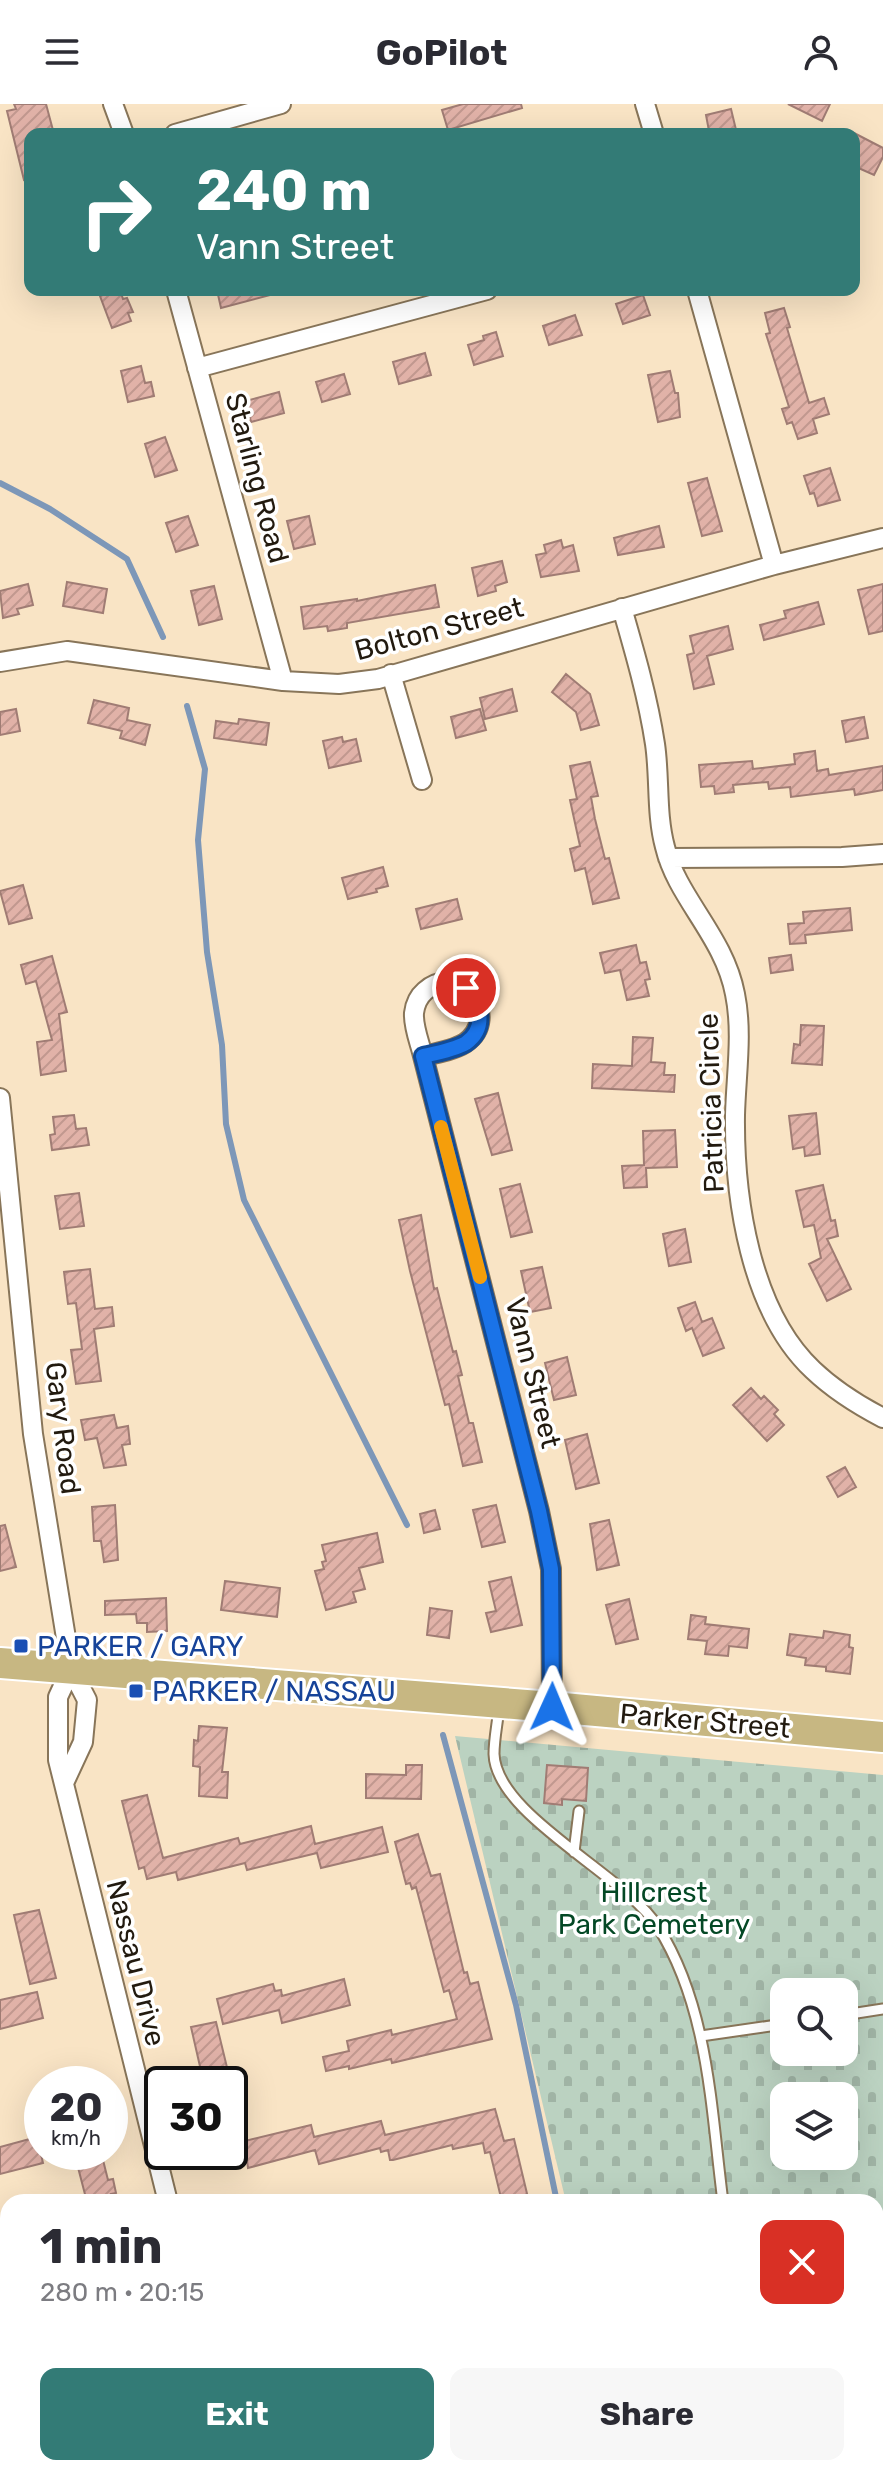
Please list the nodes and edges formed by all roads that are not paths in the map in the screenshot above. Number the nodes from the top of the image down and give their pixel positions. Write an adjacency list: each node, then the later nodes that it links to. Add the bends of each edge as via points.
1 (113, 104): 4 (street)
2 (281, 104): 5 (street)
3 (645, 104): 6 (street)
4 (122, 128)
5 (196, 128)
6 (652, 128)
7 (178, 296): 10 (street, Starling Road)
8 (465, 296): 10 (street)
9 (699, 296): 12 (street)
10 (197, 368): 16 (street, Starling Road)
11 (883, 538): 12 (street, Bolton Street)
12 (774, 565): 13 (street, Bolton Street)
13 (622, 608): 15 (street, Bolton Street); 19 (street, Patricia Circle, via 649,709)
14 (0, 662): 16 (street, Bolton Street, via 67,651)
15 (391, 674): 16 (street, Bolton Street, via 339,684); 17 (street)
16 (283, 681)
17 (422, 780)
18 (883, 854): 19 (street)
19 (668, 858): 22 (street, Patricia Circle, via 718,944 735,991 735,1143 745,1228 759,1280 780,1328 812,1369 851,1401)
20 (423, 1056): 26 (street, Vann Street, via 551,1569)
21 (0, 1098): 24 (street, Gary Road, via 33,1434)
22 (883, 1418)
23 (0, 1663): 24 (main road, Parker Street)
24 (71, 1669): 25 (main road, Parker Street); 28 (street, Nassau Drive, via 58,1697 56,1736); 28 (street, via 87,1700 83,1742)
25 (499, 1703): 26 (main road, Parker Street); 30 (lane, via 494,1755 502,1780 541,1825)
26 (552, 1707): 27 (main road, Parker Street)
27 (883, 1737)
28 (64, 1783): 35 (street, Nassau Drive)
29 (579, 1811): 30 (lane)
30 (574, 1852): 34 (lane, via 642,1906 658,1926 688,1991)
31 (883, 2009): 32 (lane)
32 (858, 2013)
33 (770, 2026): 34 (lane)
34 (701, 2036): 36 (lane)
35 (166, 2194)
36 (722, 2194)

